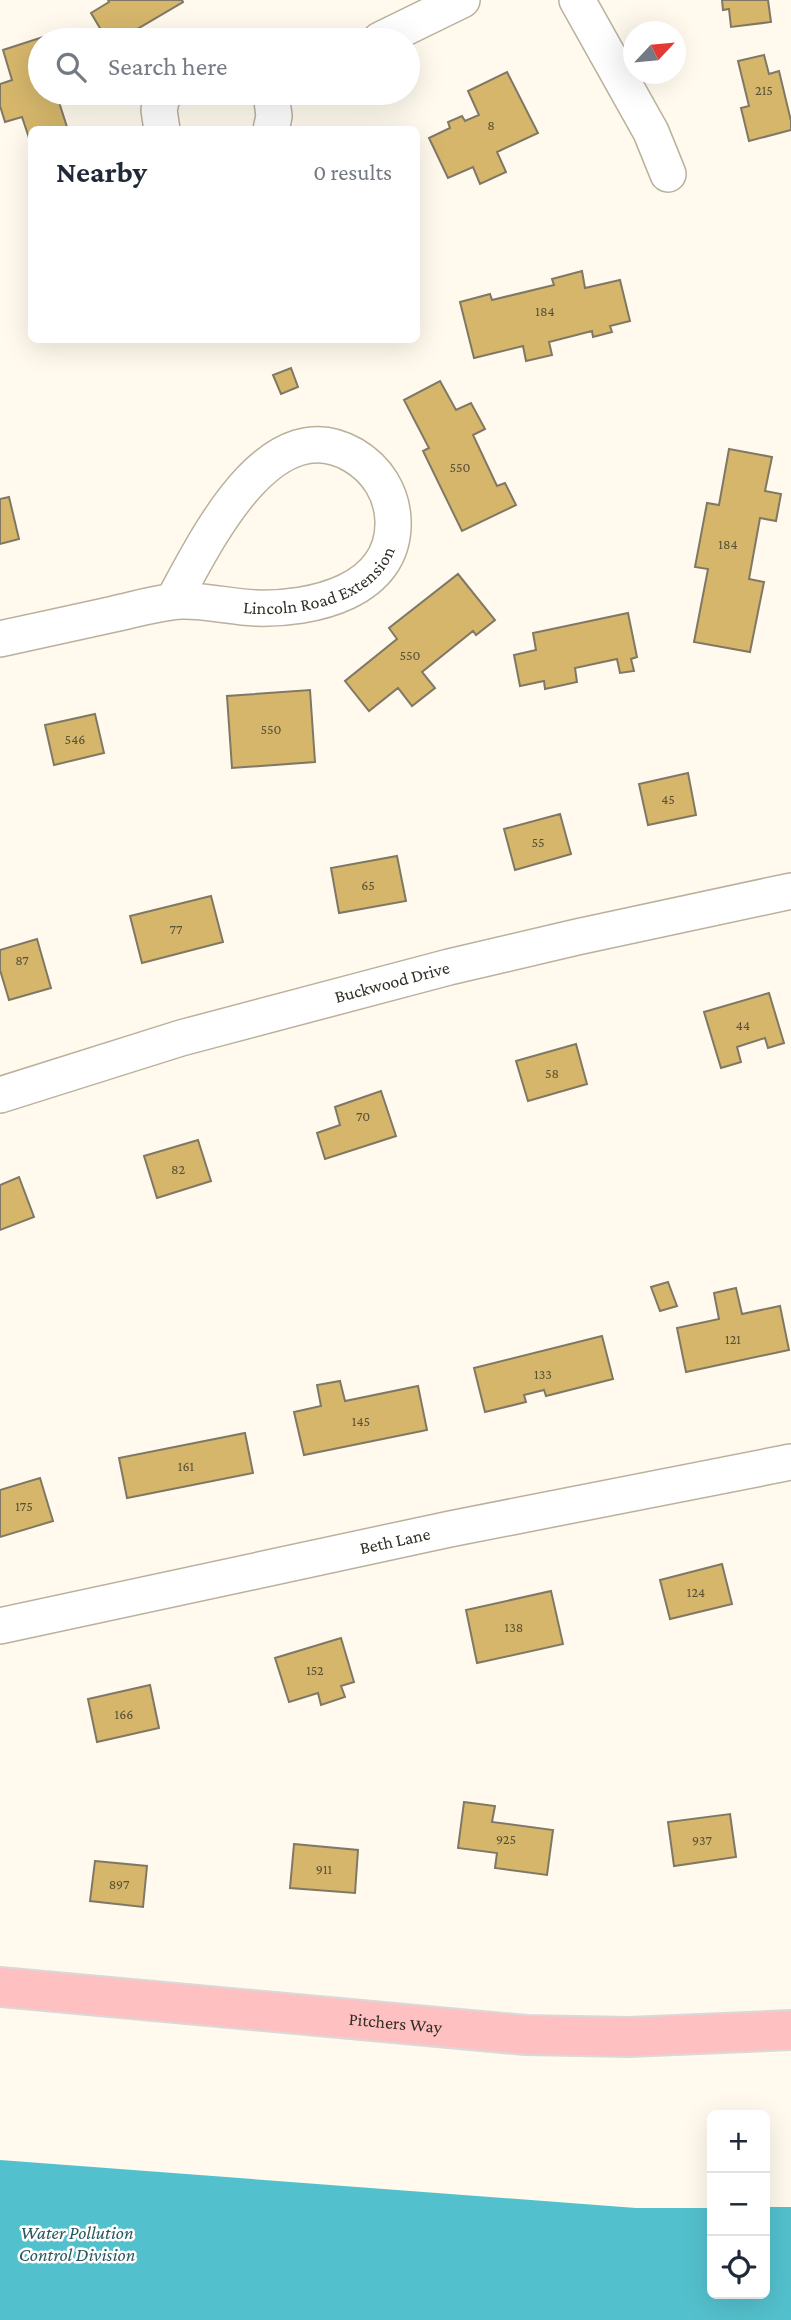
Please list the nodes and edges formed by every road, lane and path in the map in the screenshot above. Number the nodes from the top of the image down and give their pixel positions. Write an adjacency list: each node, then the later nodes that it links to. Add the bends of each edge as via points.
1 (462, 0): 3 (street)
2 (577, 0): 8 (street, via 651,132)
3 (405, 28)
4 (160, 105): 6 (street)
5 (273, 105): 7 (street)
6 (161, 126)
7 (272, 126)
8 (668, 174)
9 (173, 601): 9 (street, Lincoln Road Extension, via 228,507 282,454 332,447 361,459 382,482 393,511 391,542 377,569 353,589 321,602 278,608); 10 (street, Lincoln Road Extension)
10 (0, 639)
11 (791, 891): 12 (street, Buckwood Drive, via 449,967 181,1038)
12 (0, 1095)
13 (791, 1462): 14 (street, Beth Lane, via 450,1529)
14 (0, 1626)
15 (0, 1987): 16 (main road, Pitchers Way, via 526,2035 629,2037)
16 (791, 2029)

